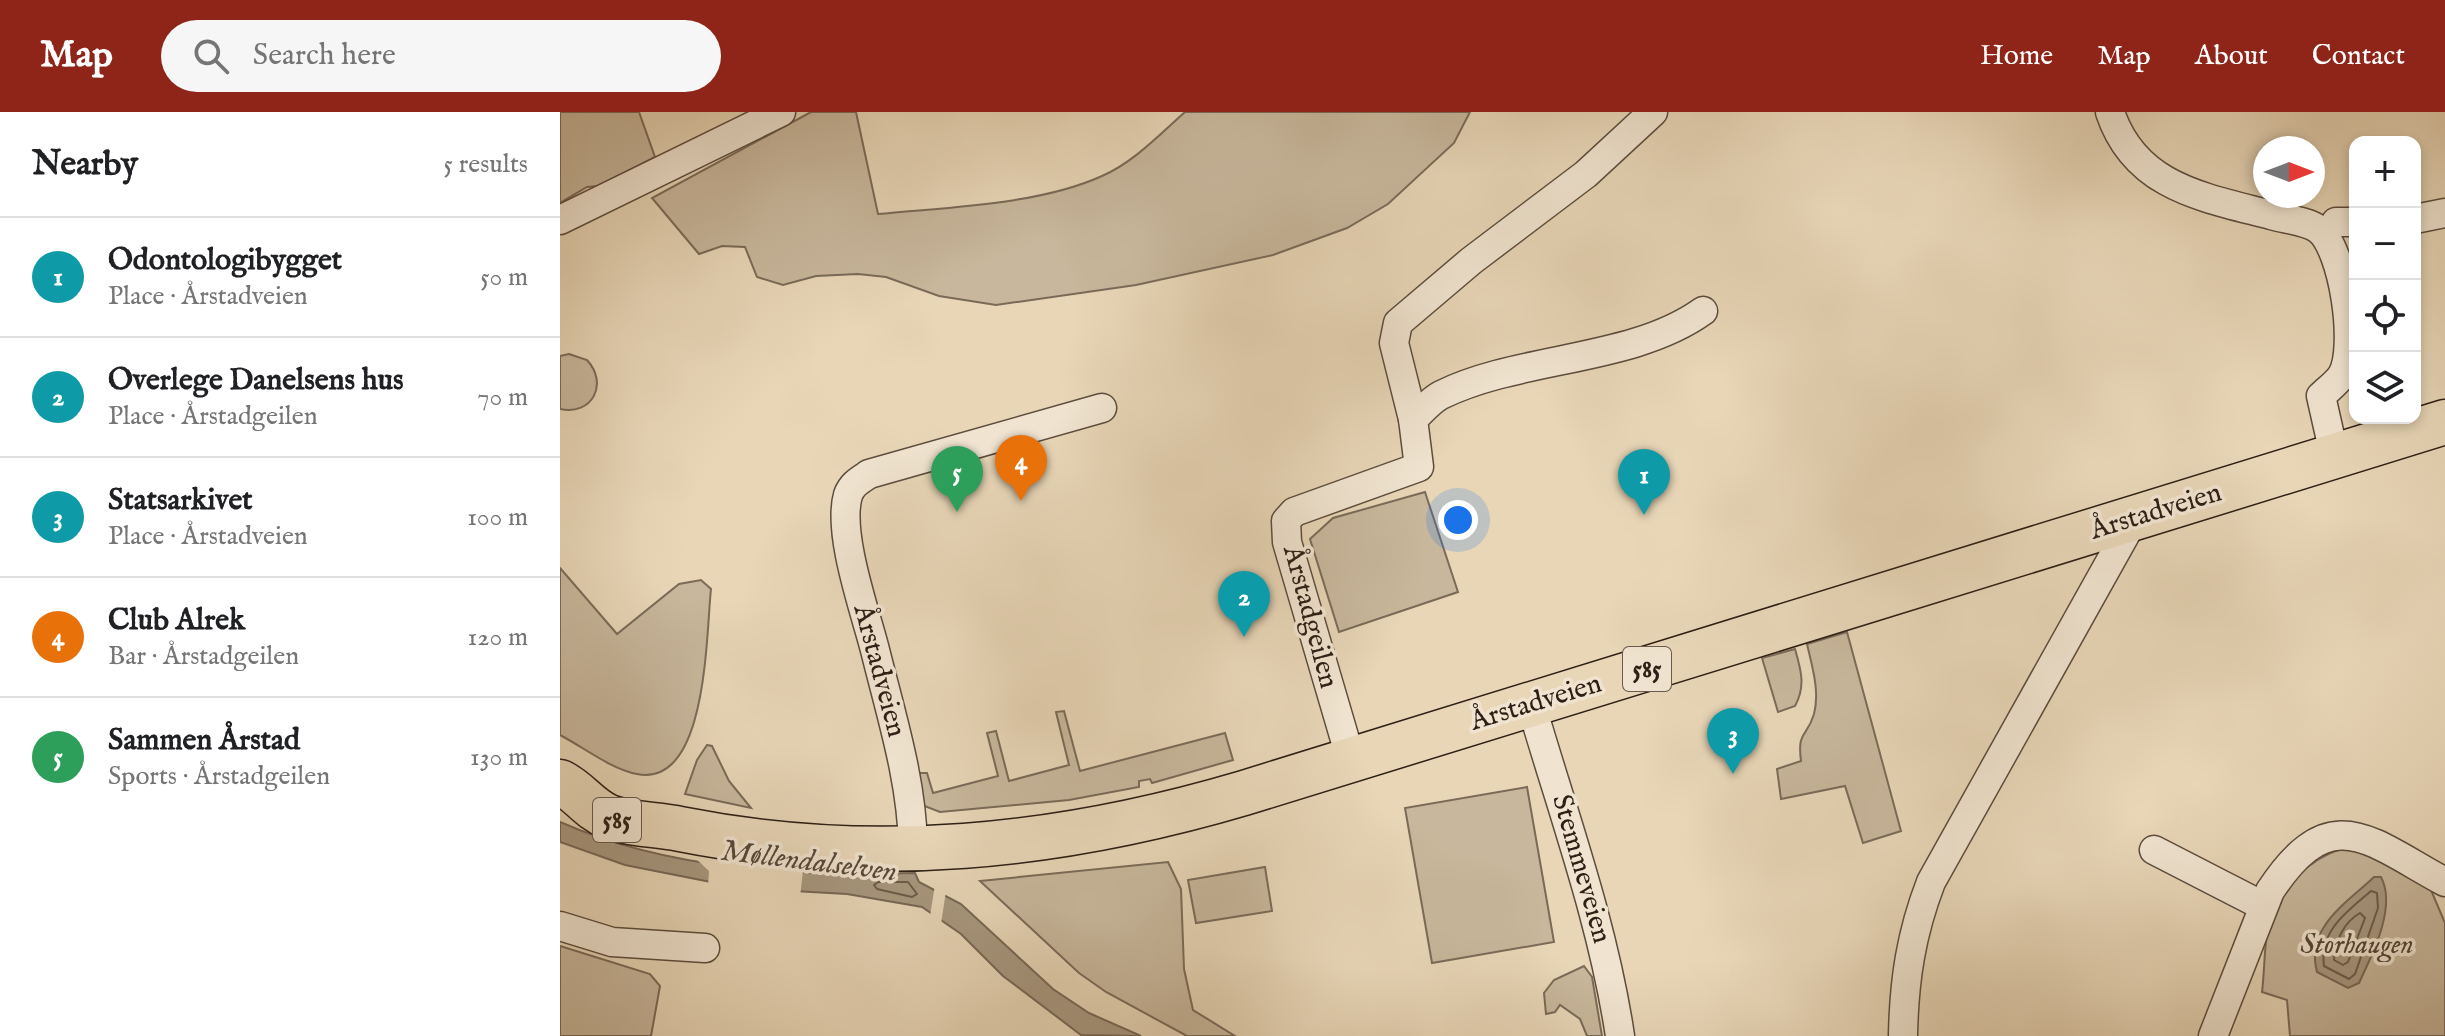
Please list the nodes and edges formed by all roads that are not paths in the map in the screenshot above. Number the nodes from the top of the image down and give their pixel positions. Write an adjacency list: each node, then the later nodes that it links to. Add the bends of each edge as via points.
1 (781, 112): 6 (street)
2 (1653, 112): 9 (street, Årstadgeilen, via 1586,174 1398,323 1394,343)
3 (2110, 112): 11 (street, via 2118,137 2134,160 2173,185 2318,229 2334,251 2341,267 2348,331 2344,373 2321,396)
4 (2445, 213): 5 (street)
5 (2421, 218)
6 (560, 220)
7 (1703, 311): 9 (street, via 1681,327 1439,395)
8 (1102, 408): 16 (street, Årstadveien, via 869,474 848,495 855,582 909,792)
9 (1413, 419): 14 (street, Årstadgeilen, via 1419,467 1294,512 1286,521 1287,542)
10 (2445, 422): 11 (main road, Årstadveien / 585)
11 (2335, 458): 12 (main road, Årstadveien / 585)
12 (2134, 519): 13 (main road, Årstadveien / 585); 23 (street, via 1931,882 1904,978)
13 (1531, 704): 14 (main road, Årstadveien / 585); 22 (street, Stemmeveien, via 1576,844)
14 (1351, 760): 16 (main road, Årstadveien / 585, via 1101,831 1008,843)
15 (563, 783): 16 (main road, Årstadveien / 585, via 593,810 622,822 788,846)
16 (913, 847)
17 (2154, 850): 19 (street)
18 (2445, 882): 19 (street, via 2377,842 2341,835 2317,840 2294,860)
19 (2263, 906): 24 (street)
20 (560, 926): 21 (street, via 612,942)
21 (705, 948)
22 (1620, 1036)
23 (1903, 1036)
24 (2213, 1036)

